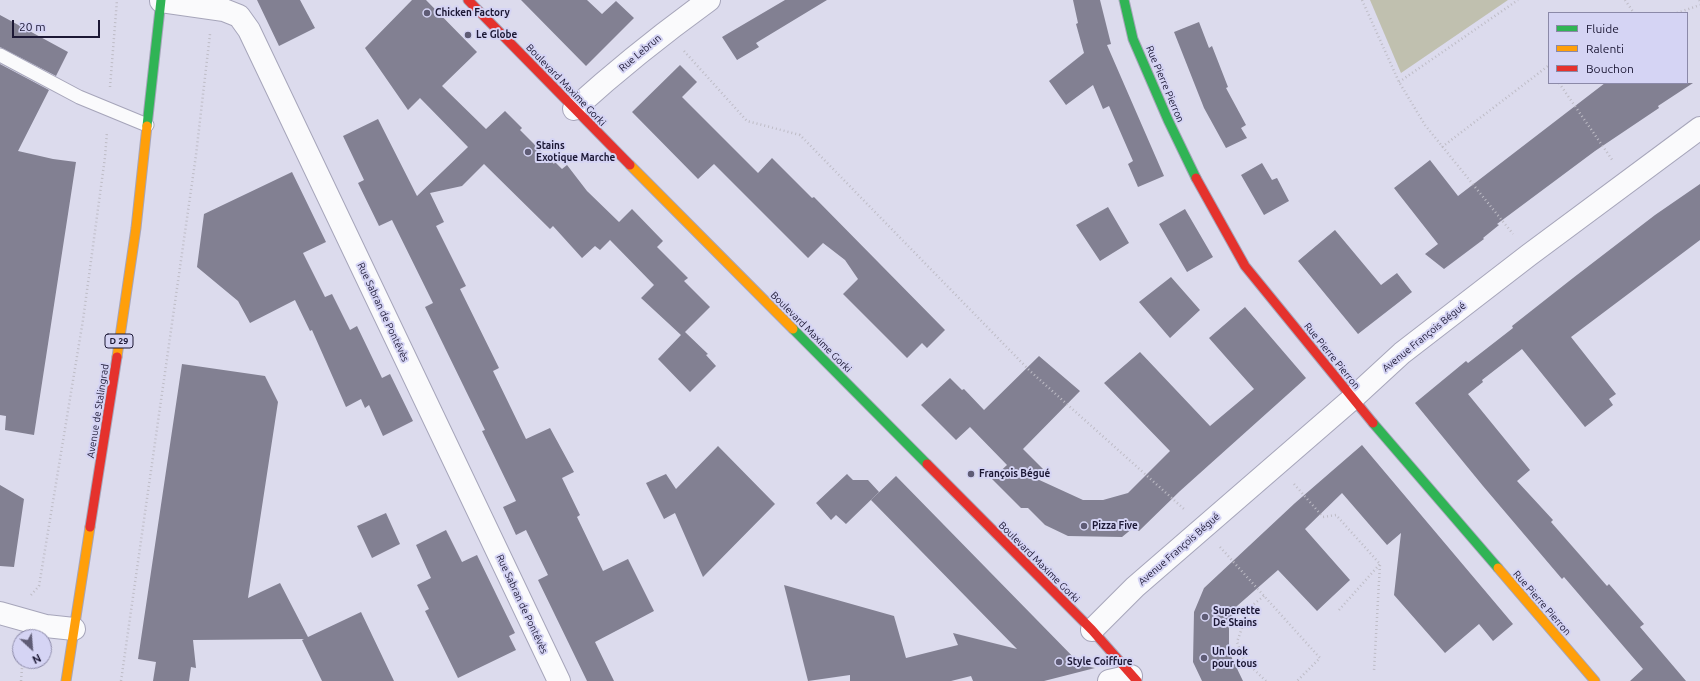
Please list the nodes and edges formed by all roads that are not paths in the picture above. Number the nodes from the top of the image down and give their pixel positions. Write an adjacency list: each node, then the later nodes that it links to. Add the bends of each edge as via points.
1 (161, 0): 7 (main road, Avenue de Stalingrad / D 29); 15 (street, Rue Sabran de Pontévès, via 224,10 239,16 249,30)
2 (468, 0): 6 (main road, Boulevard Maxime Gorki)
3 (709, 0): 6 (street, Rue Lebrun, via 668,29)
4 (1124, 0): 9 (main road, Rue Pierre Pierron, via 1134,39 1168,120 1198,181 1246,266)
5 (0, 55): 7 (lane, via 80,97)
6 (574, 109): 12 (main road, Boulevard Maxime Gorki)
7 (147, 125): 11 (main road, Avenue de Stalingrad / D 29, via 136,228)
8 (1700, 128): 9 (street, Avenue François Bégué, via 1402,353)
9 (1352, 399): 12 (street, Avenue François Bégué, via 1135,587); 17 (main road, Rue Pierre Pierron)
10 (7, 615): 11 (street, via 46,626)
11 (74, 629): 14 (main road, Avenue de Stalingrad / D 29)
12 (1092, 630): 13 (main road, Boulevard Maxime Gorki)
13 (1134, 678): 16 (street)
14 (66, 681)
15 (559, 681)
16 (1109, 681)
17 (1594, 681)

